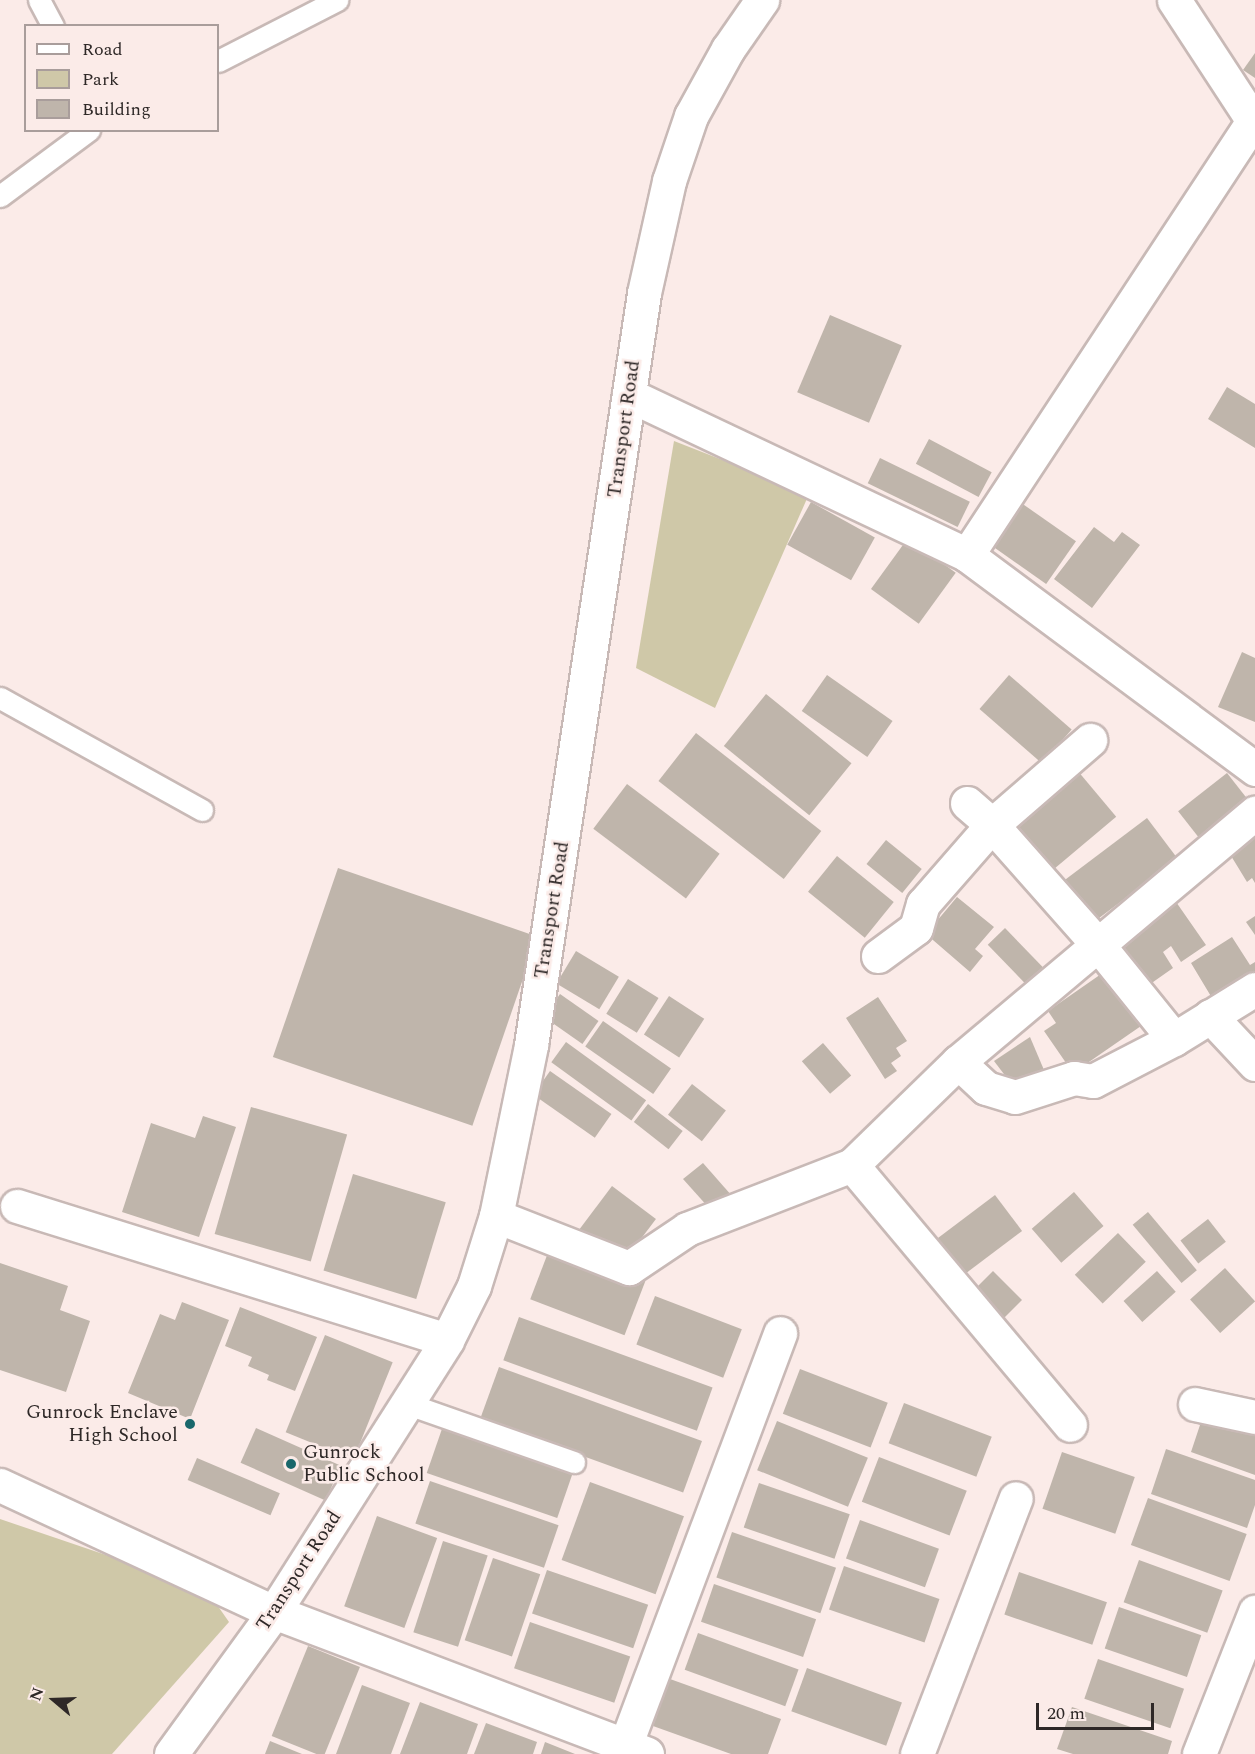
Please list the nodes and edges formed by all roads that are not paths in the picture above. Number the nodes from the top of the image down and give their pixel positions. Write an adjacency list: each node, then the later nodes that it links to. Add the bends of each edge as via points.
1 (39, 0): 5 (lane)
2 (337, 0): 6 (lane)
3 (762, 0): 10 (street, Transport Road, via 728,49 691,116 669,181 644,293)
4 (1174, 0): 7 (street)
5 (52, 24)
6 (219, 60)
7 (1254, 123): 11 (street)
8 (86, 132): 9 (lane)
9 (0, 196)
10 (629, 395): 11 (street); 28 (street, Transport Road, via 531,1045)
11 (967, 555): 14 (street)
12 (0, 698): 16 (lane)
13 (1090, 740): 18 (street)
14 (1255, 769)
15 (967, 803): 18 (street)
16 (202, 810)
17 (1255, 813): 19 (street)
18 (992, 825): 19 (street); 20 (street, via 924,904 916,928)
19 (1099, 946): 23 (street); 24 (street)
20 (878, 956)
21 (1255, 989): 22 (street)
22 (1210, 1016): 23 (street); 25 (street)
23 (1174, 1039): 24 (street, via 1093,1081 1074,1078 1015,1096 986,1088)
24 (958, 1062): 26 (street)
25 (1255, 1064)
26 (852, 1165): 28 (street, via 687,1229 628,1268); 34 (street)
27 (17, 1206): 30 (street)
28 (496, 1216): 30 (street, Transport Road, via 474,1286)
29 (780, 1333): 40 (street)
30 (447, 1340): 31 (street, Transport Road)
31 (408, 1404): 35 (lane); 38 (street, Transport Road)
32 (1195, 1404): 33 (street)
33 (1255, 1417)
34 (1070, 1425)
35 (574, 1462)
36 (0, 1485): 38 (street)
37 (1016, 1498): 42 (street)
38 (274, 1612): 40 (street); 41 (street, Transport Road)
39 (1255, 1612): 43 (street)
40 (636, 1750)
41 (171, 1754)
42 (917, 1754)
43 (1199, 1754)

